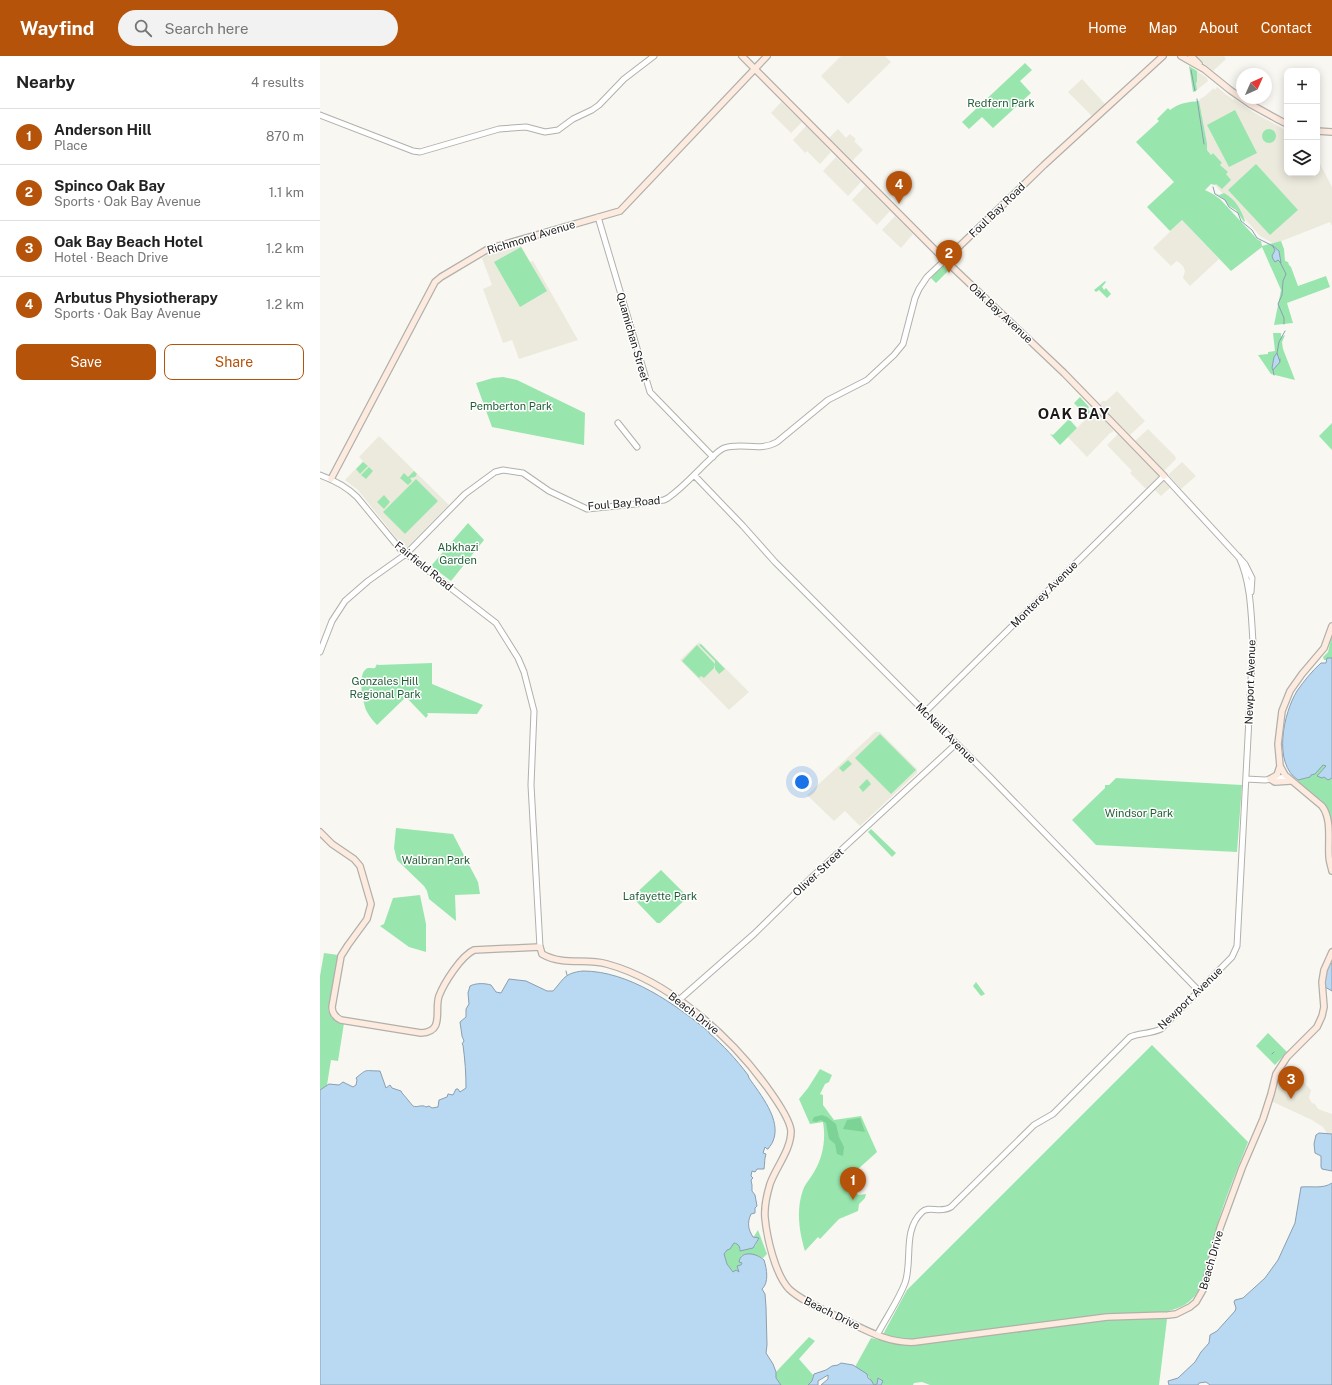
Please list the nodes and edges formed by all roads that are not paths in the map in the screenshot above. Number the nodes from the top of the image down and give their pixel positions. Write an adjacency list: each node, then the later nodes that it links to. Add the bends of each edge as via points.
1 (654, 56): 9 (street, via 624,79 596,107 553,132 526,127 499,129 420,152)
2 (742, 56): 7 (main road, Oak Bay Avenue)
3 (767, 56): 7 (main road, Richmond Avenue)
4 (1163, 56): 14 (main road, Foul Bay Road)
5 (1181, 56): 8 (main road)
6 (1191, 56): 8 (main road)
7 (754, 69): 13 (main road, Richmond Avenue, via 624,208); 14 (main road, Oak Bay Avenue)
8 (1204, 69): 10 (main road, via 1250,104)
9 (320, 115)
10 (1284, 123)
11 (1320, 132): 12 (main road)
12 (1332, 132)
13 (598, 217): 17 (street, Quamichan Street, via 650,392); 21 (main road, Richmond Avenue, via 488,249 435,282)
14 (945, 260): 17 (street, Foul Bay Road, via 927,277 919,289 903,344 872,375 828,400 773,445 759,448 727,448); 20 (main road, Oak Bay Avenue, via 1064,373)
15 (618, 424): 16 (street)
16 (637, 447)
17 (713, 457): 19 (street, Foul Bay Road)
18 (320, 475): 21 (street, Fairfield Road)
19 (694, 475): 22 (street, Foul Bay Road, via 664,500 587,509 549,491 523,473 503,470 495,472 470,489); 27 (street, McNeill Avenue, via 775,562)
20 (1164, 476): 23 (street, Oak Bay Avenue); 27 (street, Monterey Avenue)
21 (331, 479): 22 (street, Fairfield Road, via 353,493)
22 (406, 554): 26 (street, Foul Bay Road, via 368,580 345,601 332,621); 35 (street, Fairfield Road, via 496,623 521,665 528,684 534,712 531,785)
23 (1240, 557): 24 (street, Newport Avenue); 24 (street, Oak Bay Avenue, via 1252,578)
24 (1250, 600): 30 (street, Newport Avenue, via 1252,651)
25 (1332, 626): 29 (main road, via 1324,648 1298,679 1286,699 1278,737)
26 (320, 652)
27 (925, 712): 28 (street, McNeill Avenue)
28 (956, 744): 37 (street, McNeill Avenue); 38 (street, Oliver Street, via 754,934)
29 (1280, 766): 31 (main road, via 1277,774); 32 (main road)
30 (1246, 779): 31 (street); 37 (street, Newport Avenue, via 1237,946 1232,958)
31 (1270, 779): 32 (main road, via 1275,782)
32 (1288, 779): 34 (main road, via 1326,812)
33 (322, 834): 35 (main road, via 360,866 370,904 367,919 341,956 332,1007 339,1019 421,1033 428,1031 437,1021 439,996 447,979 469,953 478,950)
34 (1332, 871)
35 (540, 947): 38 (main road, Beach Drive, via 542,954 550,958 595,962 617,968 649,982)
36 (1332, 952): 39 (main road, Beach Drive, via 1322,982 1322,1016 1317,1027 1287,1057 1276,1074 1263,1119 1220,1228 1204,1288 1196,1302 1182,1312 1168,1315 1107,1317 915,1342 896,1342)
37 (1199, 991): 39 (street, Newport Avenue, via 1160,1029 1130,1037 1053,1114 1034,1125 951,1207 940,1211 922,1212 915,1223 909,1242 905,1282)
38 (678, 1000): 39 (main road, Beach Drive, via 720,1032 768,1087 789,1123 789,1146 770,1184 765,1209 774,1262 780,1276 789,1288 804,1300)
39 (877, 1335)

